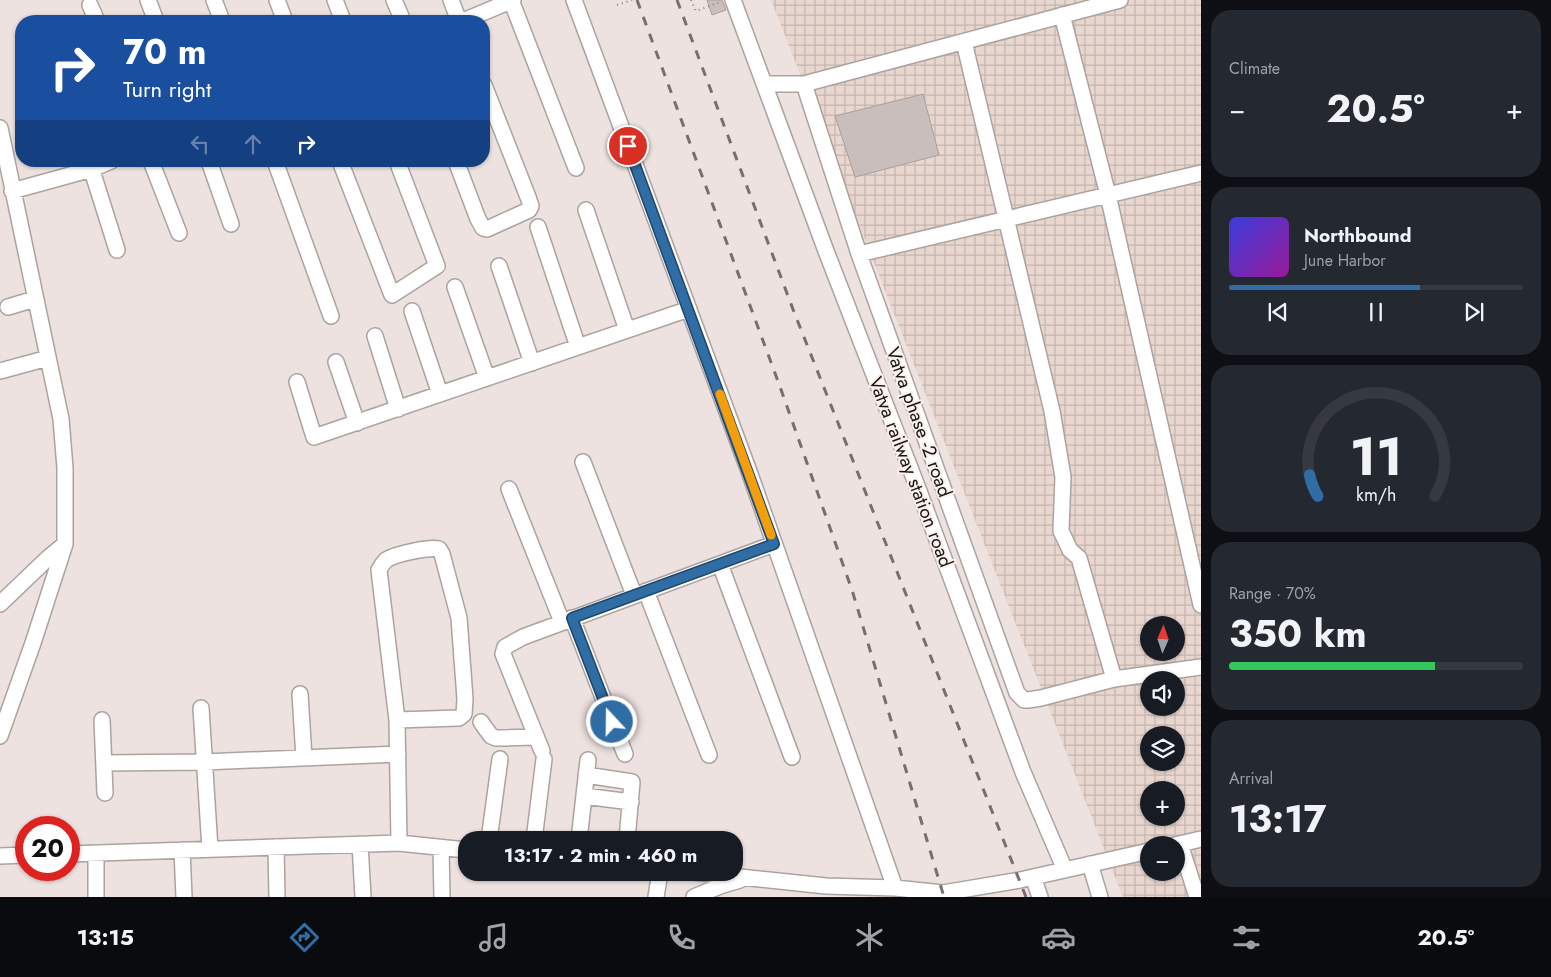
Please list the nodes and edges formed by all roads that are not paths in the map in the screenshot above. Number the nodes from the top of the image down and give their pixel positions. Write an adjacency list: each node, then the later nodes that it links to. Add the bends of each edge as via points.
1 (148, 0): 13 (street)
2 (214, 0): 14 (street)
3 (277, 0): 15 (street)
4 (335, 0): 16 (street)
5 (394, 0): 17 (street)
6 (451, 0): 18 (street)
7 (512, 0): 19 (street); 34 (street)
8 (574, 0): 49 (street)
9 (728, 0): 22 (street, Vatva railway station road)
10 (1120, 0): 20 (street)
11 (90, 5): 12 (street)
12 (94, 15)
13 (154, 15)
14 (220, 15)
15 (283, 15)
16 (341, 15)
17 (400, 15)
18 (457, 15)
19 (477, 15)
20 (1062, 15): 21 (street); 37 (street)
21 (964, 42): 23 (street); 39 (street)
22 (762, 79): 23 (street); 80 (street, Vatva railway station road)
23 (804, 84): 44 (street, Vatva phase -2 road)
24 (490, 100): 33 (street, via 530,210 483,228)
25 (1, 138): 36 (street)
26 (84, 167): 36 (street)
27 (91, 167): 43 (street)
28 (153, 167): 42 (street)
29 (211, 167): 40 (street)
30 (277, 167): 51 (street)
31 (342, 167): 32 (street, via 392,295 437,266)
32 (399, 167)
33 (458, 167)
34 (576, 168)
35 (1201, 173): 37 (street)
36 (12, 191): 47 (street)
37 (1108, 195): 39 (street); 71 (street)
38 (586, 210): 52 (street)
39 (1006, 219): 44 (street); 74 (street, via 1052,411 1063,477 1061,532 1070,550 1079,558)
40 (231, 224)
41 (538, 227): 54 (street)
42 (179, 233)
43 (117, 250)
44 (859, 254): 76 (street, Vatva phase -2 road, via 1014,687)
45 (499, 266): 57 (street)
46 (455, 287): 59 (street)
47 (35, 299): 48 (street); 55 (street)
48 (8, 307)
49 (689, 309): 52 (street); 67 (street)
50 (412, 311): 61 (street)
51 (331, 316)
52 (627, 330): 54 (street)
53 (375, 336): 62 (street)
54 (578, 347): 57 (street)
55 (48, 358): 58 (street); 66 (street, via 64,443)
56 (336, 362): 63 (street)
57 (532, 363): 59 (street)
58 (0, 371)
59 (487, 378): 61 (street)
60 (298, 382): 63 (street, via 314,438)
61 (440, 394): 62 (street)
62 (398, 409): 63 (street)
63 (357, 423)
64 (583, 462): 69 (street)
65 (509, 489): 72 (street)
66 (65, 544): 70 (street); 82 (street)
67 (774, 544): 68 (street); 120 (street)
68 (720, 564): 69 (street); 87 (street)
69 (640, 593): 72 (street); 86 (street)
70 (0, 604)
71 (1201, 605)
72 (567, 620): 83 (street, via 510,643 503,654); 85 (street)
73 (1201, 667): 74 (street)
74 (1114, 679): 76 (street)
75 (300, 694): 88 (street)
76 (1024, 700): 80 (street)
77 (201, 708): 90 (street)
78 (102, 720): 91 (street)
79 (397, 720): 79 (street, via 379,570 388,558 438,549 459,618 464,714 459,718); 84 (street)
80 (1004, 721): 115 (street, Vatva railway station road)
81 (481, 722): 83 (street, via 491,736)
82 (0, 736)
83 (541, 749): 96 (street)
84 (398, 754): 88 (street); 101 (street)
85 (624, 754)
86 (709, 755)
87 (792, 757)
88 (304, 758): 90 (street)
89 (500, 759): 95 (street)
90 (204, 762): 91 (street); 105 (street)
91 (104, 763): 92 (street)
92 (105, 793)
93 (584, 796): 94 (street); 94 (street, via 587,767 630,781 633,784); 97 (street)
94 (631, 802): 98 (street)
95 (490, 831)
96 (535, 831)
97 (580, 831)
98 (628, 831)
99 (1201, 839): 100 (street)
100 (1185, 842)
101 (399, 843): 102 (street); 104 (street)
102 (360, 844): 103 (street); 124 (street)
103 (276, 847): 105 (street); 123 (street)
104 (441, 848): 106 (street); 125 (street)
105 (210, 849): 107 (street)
106 (458, 849)
107 (182, 850): 108 (street); 122 (street)
108 (96, 853): 110 (street); 121 (street)
109 (1140, 853): 113 (street)
110 (80, 854)
111 (15, 855): 112 (street)
112 (0, 856)
113 (1090, 864): 115 (street); 129 (street)
114 (1185, 864): 130 (street)
115 (1065, 870): 117 (street)
116 (743, 877): 118 (street)
117 (1033, 877): 120 (street, via 943,893); 128 (street)
118 (748, 878): 120 (street, via 826,886); 127 (street)
119 (659, 881): 126 (street)
120 (895, 888)
121 (96, 897)
122 (184, 897)
123 (277, 897)
124 (363, 897)
125 (442, 897)
126 (656, 897)
127 (694, 897)
128 (1040, 897)
129 (1100, 897)
130 (1197, 897)

